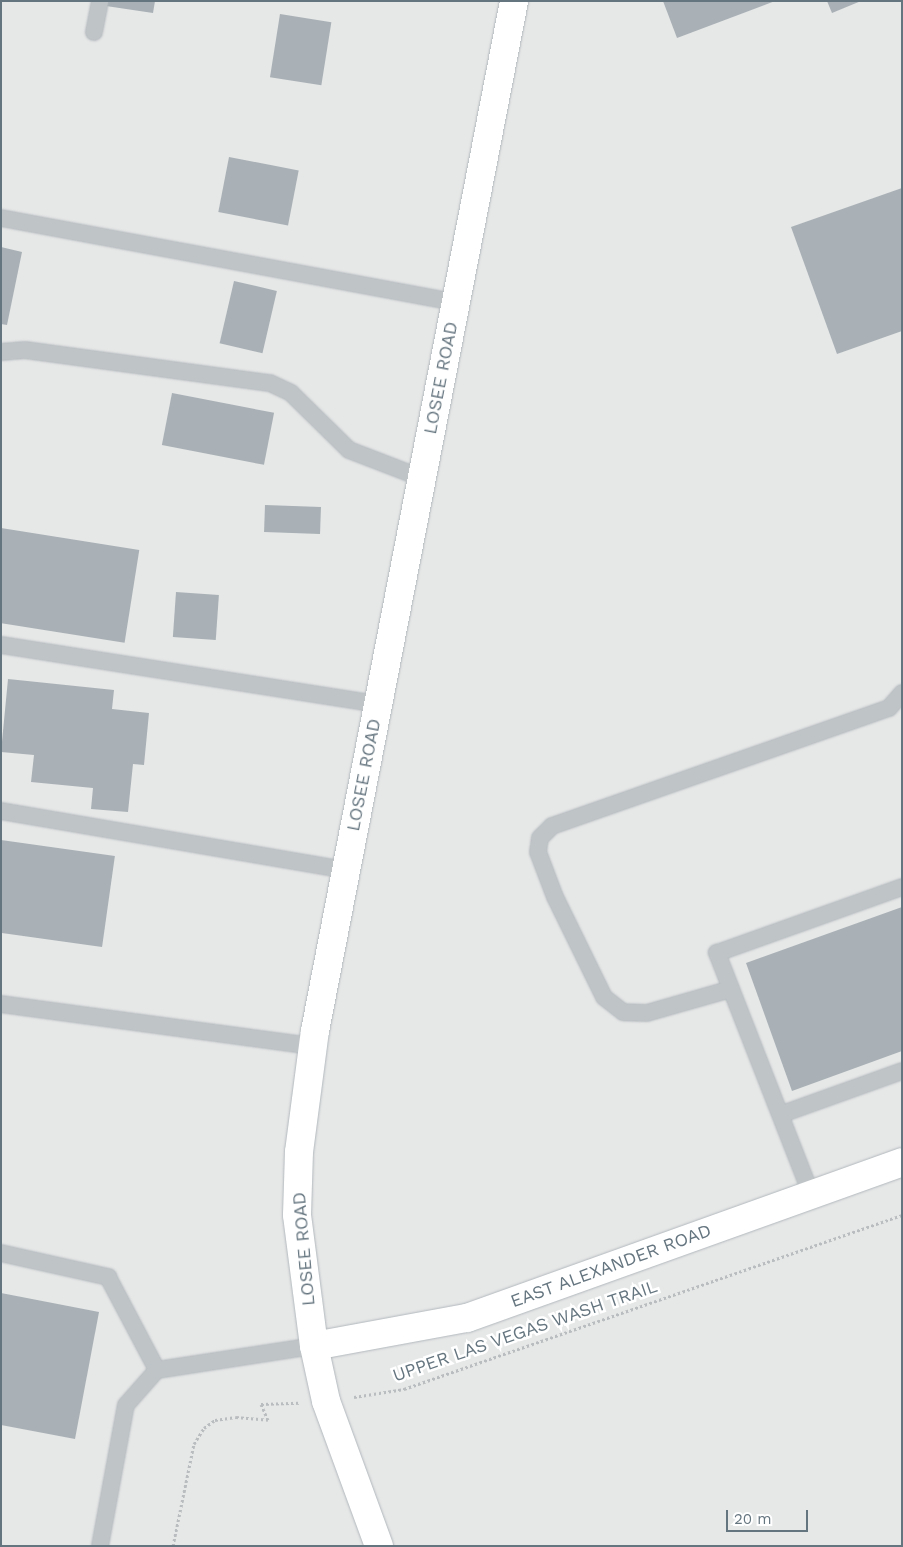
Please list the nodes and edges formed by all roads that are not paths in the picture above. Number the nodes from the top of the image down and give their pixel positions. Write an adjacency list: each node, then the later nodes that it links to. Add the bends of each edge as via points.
1 (100, 1): 3 (lane)
2 (514, 1): 5 (main road, LOSEE ROAD)
3 (94, 32)
4 (1, 218): 5 (lane)
5 (456, 302): 7 (main road, LOSEE ROAD)
6 (1, 352): 7 (lane, via 25,350 270,382 291,393 349,450)
7 (422, 478): 10 (main road, LOSEE ROAD)
8 (1, 645): 10 (lane)
9 (902, 693): 14 (lane, via 888,708 552,826 540,838 538,852 555,897 604,997 624,1012 647,1013)
10 (378, 704): 12 (main road, LOSEE ROAD)
11 (1, 811): 12 (lane)
12 (346, 870): 16 (main road, LOSEE ROAD)
13 (902, 887): 14 (lane, via 717,953)
14 (731, 989): 18 (lane)
15 (1, 1004): 16 (lane)
16 (313, 1046): 22 (main road, LOSEE ROAD, via 299,1152 297,1215)
17 (902, 1071): 18 (lane)
18 (782, 1114): 20 (lane)
19 (902, 1162): 20 (main road, EAST ALEXANDER ROAD)
20 (811, 1194): 22 (main road, EAST ALEXANDER ROAD, via 467,1318)
21 (1, 1253): 23 (lane, via 108,1277)
22 (314, 1346): 23 (lane); 25 (main road, LOSEE ROAD, via 326,1401)
23 (157, 1370): 24 (lane, via 126,1405)
24 (100, 1546)
25 (379, 1546)

